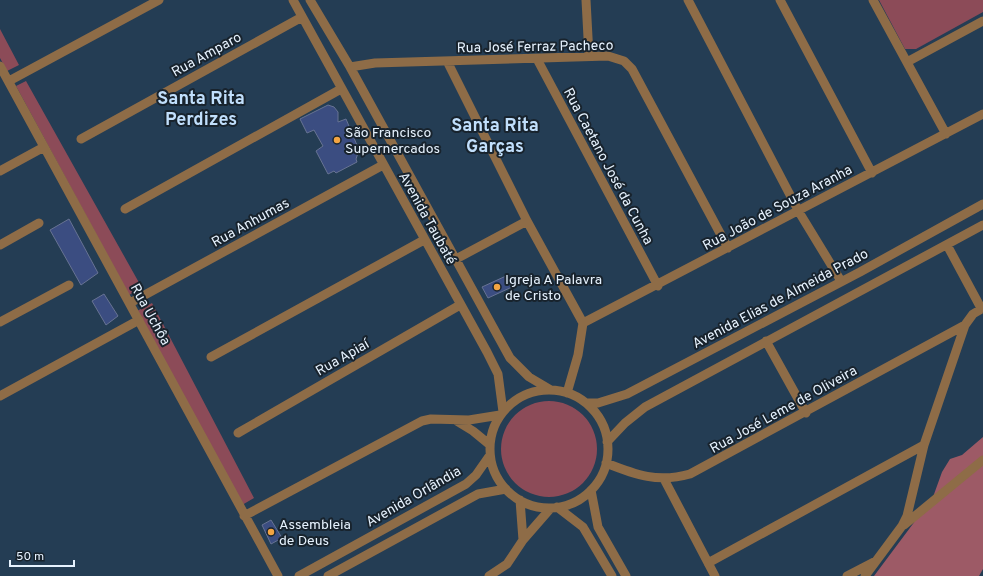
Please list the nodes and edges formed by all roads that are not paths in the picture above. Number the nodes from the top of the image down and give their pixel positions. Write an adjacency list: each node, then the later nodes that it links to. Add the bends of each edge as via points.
1 (159, 0): 16 (street)
2 (293, 0): 8 (street, Avenida Taubaté)
3 (310, 0): 15 (street, Avenida Taubaté)
4 (586, 0): 10 (street)
5 (688, 0): 29 (street)
6 (780, 0): 24 (street)
7 (873, 0): 13 (street)
8 (302, 17): 17 (street, Avenida Taubaté); 20 (street, Rua Amparo)
9 (983, 21): 13 (street)
10 (589, 56): 11 (street, Rua José Ferraz Pacheco); 36 (street, Rua José Ferraz Pacheco, via 608,56 629,64)
11 (537, 59): 12 (street, Rua José Ferraz Pacheco); 40 (street, Rua Caetano José da Cunha)
12 (447, 61): 15 (street, Rua José Ferraz Pacheco, via 375,63); 30 (street)
13 (907, 62): 19 (street)
14 (0, 66): 16 (street, Rua Uchôa)
15 (350, 67): 25 (street, Avenida Taubaté)
16 (9, 81): 21 (street, Rua Uchôa)
17 (342, 89): 22 (street, Avenida Taubaté); 28 (street)
18 (983, 114): 19 (street, Rua João de Souza Aranha)
19 (946, 134): 24 (street, Rua João de Souza Aranha)
20 (81, 139)
21 (44, 147): 23 (street); 41 (street, Rua Uchôa)
22 (383, 165): 26 (street, Avenida Taubaté); 41 (street, Rua Anhumas)
23 (0, 171)
24 (872, 173): 29 (street, Rua João de Souza Aranha)
25 (421, 195): 26 (street); 37 (street, Avenida Taubaté)
26 (405, 204): 33 (street, Avenida Taubaté)
27 (983, 204): 38 (street, Avenida Elias de Almeida Prado)
28 (125, 209)
29 (799, 212): 36 (street, Rua João de Souza Aranha); 38 (street)
30 (527, 222): 37 (street); 46 (street)
31 (39, 224): 34 (street)
32 (983, 225): 35 (street)
33 (424, 240): 42 (street, Avenida Taubaté); 49 (street)
34 (0, 245)
35 (947, 245): 43 (street); 48 (street)
36 (728, 248): 40 (street, Rua João de Souza Aranha)
37 (456, 259): 50 (street, Avenida Taubaté, via 510,358 529,377)
38 (841, 281): 53 (street, Avenida Elias de Almeida Prado, via 627,394 598,403)
39 (69, 285): 45 (street)
40 (658, 286): 46 (street, Rua João de Souza Aranha)
41 (130, 303): 44 (street, Rua Uchôa)
42 (460, 305): 55 (street, Avenida Taubaté, via 498,374); 57 (street, Rua Apiaí)
43 (982, 308): 47 (street, via 973,314)
44 (139, 320): 52 (street); 68 (street, Rua Uchôa)
45 (0, 322)
46 (583, 324): 51 (street, via 578,355)
47 (965, 325): 54 (street, Rua José Leme de Oliveira); 59 (street)
48 (766, 341): 54 (street); 58 (street, via 645,407)
49 (211, 357)
50 (552, 390): 51 (street); 55 (street, via 534,392 519,398)
51 (567, 393): 53 (street)
52 (0, 396)
53 (586, 403): 58 (street, via 600,419)
54 (806, 413): 63 (street, Rua José Leme de Oliveira, via 701,470)
55 (501, 414): 56 (street); 60 (street, via 492,431)
56 (453, 420): 60 (street, via 473,431); 68 (street, via 431,418 422,421)
57 (238, 433)
58 (607, 442): 62 (street)
59 (924, 445): 69 (street, via 912,500); 72 (street)
60 (490, 450): 64 (street, via 496,474); 74 (street, Avenida Orlândia, via 476,475 466,484)
61 (983, 460): 69 (street)
62 (606, 463): 63 (street, Rua José Leme de Oliveira, via 631,473); 65 (street)
63 (664, 479): 72 (street)
64 (506, 489): 66 (street); 75 (street, Avenida Orlândia, via 478,494)
65 (591, 490): 67 (street, via 571,504); 78 (street, via 598,527)
66 (520, 500): 67 (street, via 536,506); 70 (street)
67 (554, 508): 70 (street); 77 (street, via 582,528)
68 (244, 516): 73 (street, Rua Uchôa)
69 (902, 526): 71 (street)
70 (522, 540): 76 (street, via 507,564)
71 (875, 561): 80 (street); 81 (street)
72 (708, 562): 79 (street)
73 (278, 576)
74 (299, 576)
75 (328, 576)
76 (489, 576)
77 (612, 576)
78 (626, 576)
79 (715, 576)
80 (847, 576)
81 (865, 576)

